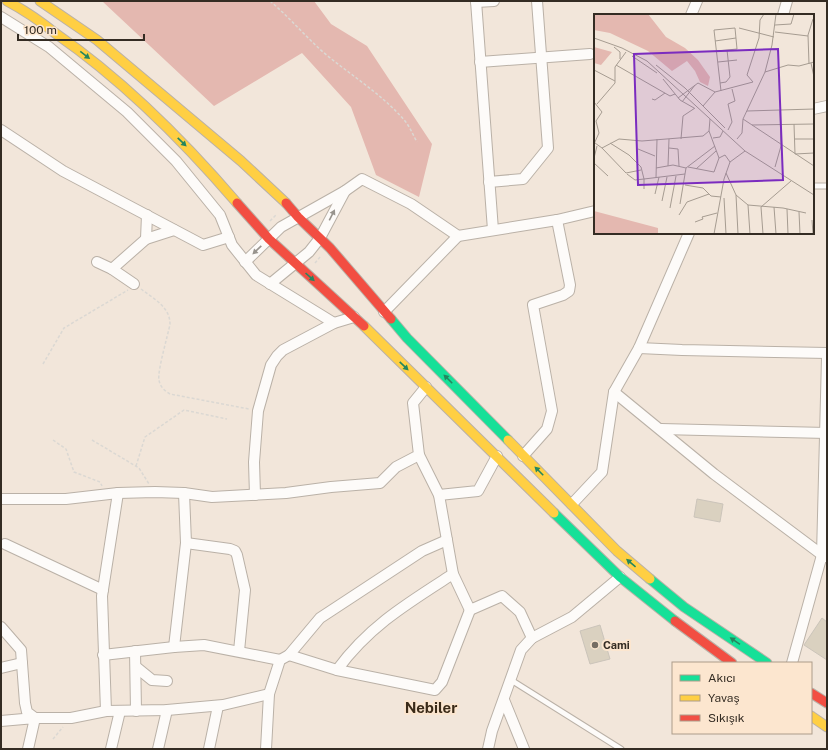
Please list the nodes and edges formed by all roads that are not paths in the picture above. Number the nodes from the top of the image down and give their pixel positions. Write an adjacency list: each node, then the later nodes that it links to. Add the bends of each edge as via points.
1 (7, 1): 32 (highway, one-way to 32, via 73,45 110,74 199,159)
2 (40, 1): 23 (highway, via 103,45 241,161)
3 (494, 1): 7 (street)
4 (537, 1): 12 (street)
5 (697, 1): 8 (street)
6 (787, 1): 9 (street)
7 (476, 2): 13 (street)
8 (692, 14)
9 (783, 14)
10 (1, 17): 29 (street, via 48,47 127,112 176,161 220,216)
11 (590, 54): 12 (street)
12 (541, 58): 13 (street); 17 (street, via 548,148 523,179)
13 (480, 62): 17 (street)
14 (827, 106): 15 (street)
15 (814, 109)
16 (1, 130): 22 (street, via 64,171)
17 (489, 182): 26 (street)
18 (814, 186): 19 (lane)
19 (827, 186)
20 (345, 191): 23 (street); 28 (street, via 362,179 411,204); 30 (street, one-way to 20)
21 (594, 211): 24 (street)
22 (147, 215): 25 (street); 31 (street)
23 (298, 217): 30 (highway); 32 (street, via 281,227)
24 (557, 220): 26 (street); 51 (street, via 570,285 569,290 563,294 533,305 552,411 547,428)
25 (174, 230): 29 (street, via 202,245); 31 (street)
26 (493, 230): 28 (street)
27 (689, 234): 42 (street)
28 (458, 236): 39 (street)
29 (229, 237): 34 (street)
30 (320, 238): 35 (street); 39 (highway)
31 (146, 239): 36 (street)
32 (269, 239): 34 (street, one-way to 34); 35 (highway)
33 (97, 262): 36 (street)
34 (245, 262): 38 (street, via 256,275)
35 (295, 264): 38 (street); 40 (highway, one-way to 40)
36 (112, 269): 37 (street)
37 (134, 284)
38 (270, 284): 41 (street)
39 (384, 312): 51 (highway, one-way to 39)
40 (354, 317): 41 (street); 45 (highway, one-way to 45)
41 (334, 323): 54 (street, via 283,350 271,365 258,411 254,462)
42 (639, 348): 43 (street); 46 (street)
43 (827, 353)
44 (827, 358): 48 (street)
45 (426, 387): 49 (street, via 413,403); 50 (highway)
46 (614, 392): 47 (street); 57 (street, via 602,472)
47 (660, 429): 48 (street); 61 (street, via 714,474)
48 (826, 433): 61 (street)
49 (418, 455): 54 (street, via 396,467 380,483); 55 (street)
50 (496, 456): 55 (street, via 478,491); 63 (highway)
51 (524, 456): 57 (highway, one-way to 51)
52 (118, 493): 53 (street); 56 (street, via 66,500); 64 (street)
53 (184, 493): 54 (street, via 212,497); 59 (street)
54 (255, 495)
55 (439, 495): 58 (street)
56 (1, 499)
57 (572, 504): 75 (highway, one-way to 57, via 684,607 618,551)
58 (447, 540): 62 (street); 72 (street, via 422,551 320,618)
59 (186, 543): 68 (street); 70 (street, via 230,548 236,553 245,590)
60 (5, 544): 64 (street)
61 (825, 557): 76 (street)
62 (453, 574): 65 (street); 80 (street, via 382,622 360,642)
63 (620, 577): 67 (street, via 572,617); 74 (highway)
64 (102, 590): 71 (street)
65 (470, 610): 67 (street, via 502,596 520,612); 80 (street, via 442,682 435,690)
66 (1, 626): 77 (street, via 21,650)
67 (532, 638): 82 (street, via 521,650)
68 (174, 647): 69 (street); 70 (street, via 204,645)
69 (135, 651): 71 (street); 78 (street)
70 (240, 651): 73 (street)
71 (103, 655): 93 (street)
72 (289, 655): 73 (street); 80 (street)
73 (280, 660): 86 (street)
74 (731, 662)
75 (766, 662)
76 (792, 662)
77 (22, 663): 79 (street); 95 (street, via 27,712)
78 (136, 667): 81 (street); 85 (street)
79 (1, 668)
80 (337, 670)
81 (152, 680): 83 (street); 85 (street)
82 (511, 680): 87 (street); 105 (lane)
83 (167, 681)
84 (812, 693): 88 (highway)
85 (136, 694): 92 (street)
86 (269, 694): 89 (street); 102 (street)
87 (504, 700): 103 (street); 104 (street)
88 (827, 703)
89 (218, 706): 90 (street); 101 (street)
90 (167, 710): 92 (street); 100 (street)
91 (120, 711): 92 (street); 93 (street); 99 (street)
92 (136, 711)
93 (106, 712): 95 (street, via 71,718)
94 (812, 717): 97 (highway)
95 (36, 718): 96 (street); 98 (street)
96 (1, 720)
97 (827, 727)
98 (28, 749)
99 (111, 749)
100 (158, 749)
101 (208, 749)
102 (266, 749)
103 (488, 749)
104 (524, 749)
105 (621, 749)

